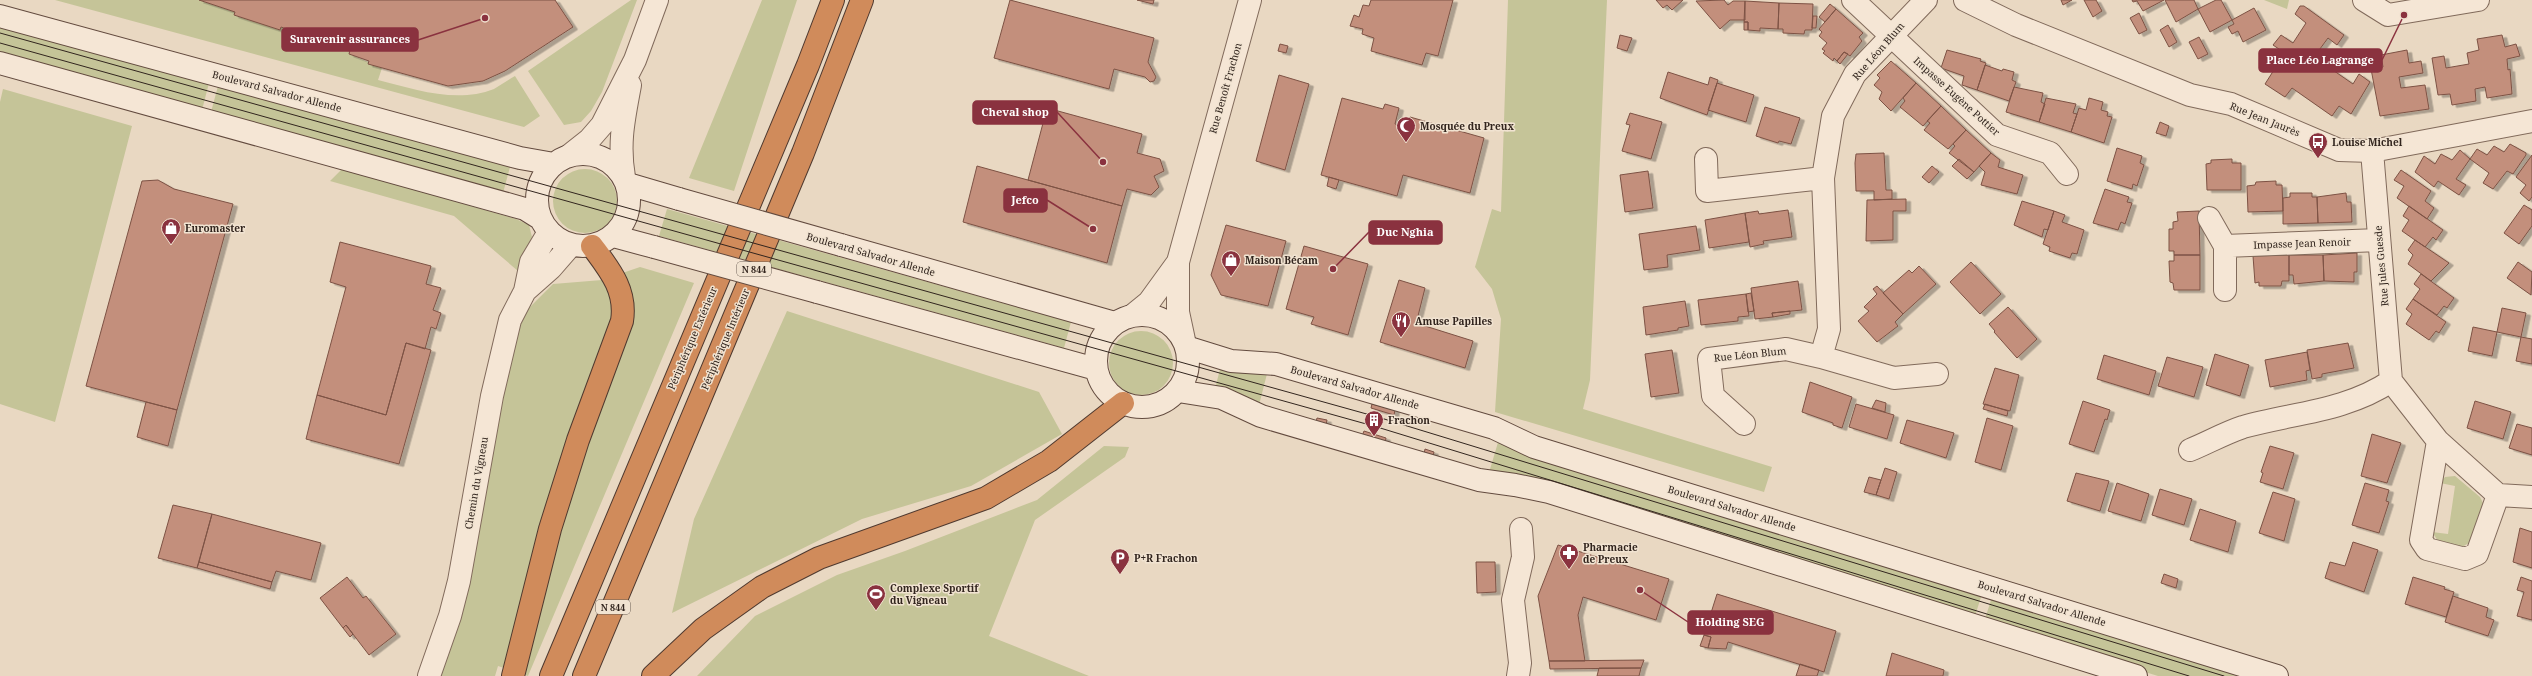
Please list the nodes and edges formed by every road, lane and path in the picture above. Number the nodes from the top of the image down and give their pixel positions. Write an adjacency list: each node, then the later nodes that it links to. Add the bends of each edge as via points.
1 (657, 0): 14 (street)
2 (833, 0): 48 (highway, Périphérique Extérieur / N 844)
3 (862, 0): 49 (highway, Périphérique Intérieur / N 844, via 803,153)
4 (1250, 0): 29 (street, Rue Benoît Frachon)
5 (1853, 0): 13 (street, Impasse Eugène Pottier)
6 (1926, 0): 13 (street, Rue Léon Blum)
7 (1964, 0): 17 (street, Rue Jean Jaurès, via 2016,25 2190,95 2231,104 2339,150)
8 (2364, 0): 9 (street, via 2388,15)
9 (2478, 0)
10 (0, 12): 12 (street)
11 (0, 16): 12 (street, Boulevard Salvador Allende)
12 (45, 28): 19 (street, Boulevard Salvador Allende, via 520,158)
13 (1890, 35): 20 (street, Impasse Eugène Pottier, via 1997,135 2050,153); 21 (street, Rue Léon Blum, via 1855,74 1833,116)
14 (635, 60): 19 (street, via 602,125 589,140); 22 (street, via 621,132 620,153)
15 (0, 62): 24 (street, via 526,209)
16 (2532, 121): 17 (street, Rue Jean Jaurès)
17 (2372, 151): 26 (street, Rue Jules Guesde)
18 (1706, 159): 21 (street, via 1707,191)
19 (562, 160): 22 (street, via 585,153 601,157 614,165); 24 (street, via 546,172 537,193 537,206)
20 (2067, 174)
21 (1823, 178): 34 (street, Rue Léon Blum, via 1829,329)
22 (626, 181): 25 (street, via 630,208 621,228); 32 (street, Boulevard Salvador Allende, bridge, via 678,199 841,245)
23 (2209, 218): 28 (street)
24 (545, 225): 27 (street, via 559,240); 31 (street, Chemin du Vigneau, via 531,262)
25 (613, 236): 27 (street); 35 (street, bridge)
26 (2379, 240): 28 (street, Impasse Jean Renoir); 37 (street, Rue Jules Guesde)
27 (581, 245): 31 (street, Chemin du Vigneau); 47 (highway, via 619,286 624,307 622,321 566,477 525,622)
28 (2225, 246): 30 (street)
29 (1178, 262): 32 (street, via 1150,302); 33 (street, via 1178,312)
30 (2225, 290)
31 (525, 291): 46 (street, Chemin du Vigneau, via 510,320 492,396 459,581)
32 (1124, 319): 33 (street, via 1147,314 1162,319 1175,328); 35 (street, via 1101,339 1097,348)
33 (1185, 344): 38 (street, via 1187,373); 53 (street, Boulevard Salvador Allende, via 1231,361 1276,364 1494,428 1534,447)
34 (1821, 357): 36 (street, Rue Léon Blum, via 1894,378); 40 (street, Rue Léon Blum, via 1786,349 1709,359 1713,396)
35 (1096, 369): 39 (street, via 1105,389)
36 (1937, 374)
37 (2391, 381): 41 (street); 42 (street, via 2372,394 2345,404 2242,428)
38 (1178, 391): 39 (street, via 1156,405 1144,407); 52 (street, via 1222,398 1261,416 1479,480 1549,492)
39 (1123, 403): 50 (highway, via 1049,461 986,498 819,558 762,588 704,629)
40 (1744, 424)
41 (2438, 441): 43 (street); 43 (street, via 2421,540 2427,549 2465,559 2477,554)
42 (2190, 450)
43 (2498, 495): 44 (street)
44 (2532, 497)
45 (1521, 530): 51 (street, via 1523,557 1513,600 1520,663)
46 (429, 676)
47 (513, 676)
48 (551, 676)
49 (584, 676)
50 (653, 676)
51 (1518, 676)
52 (2136, 676)
53 (2277, 676)

